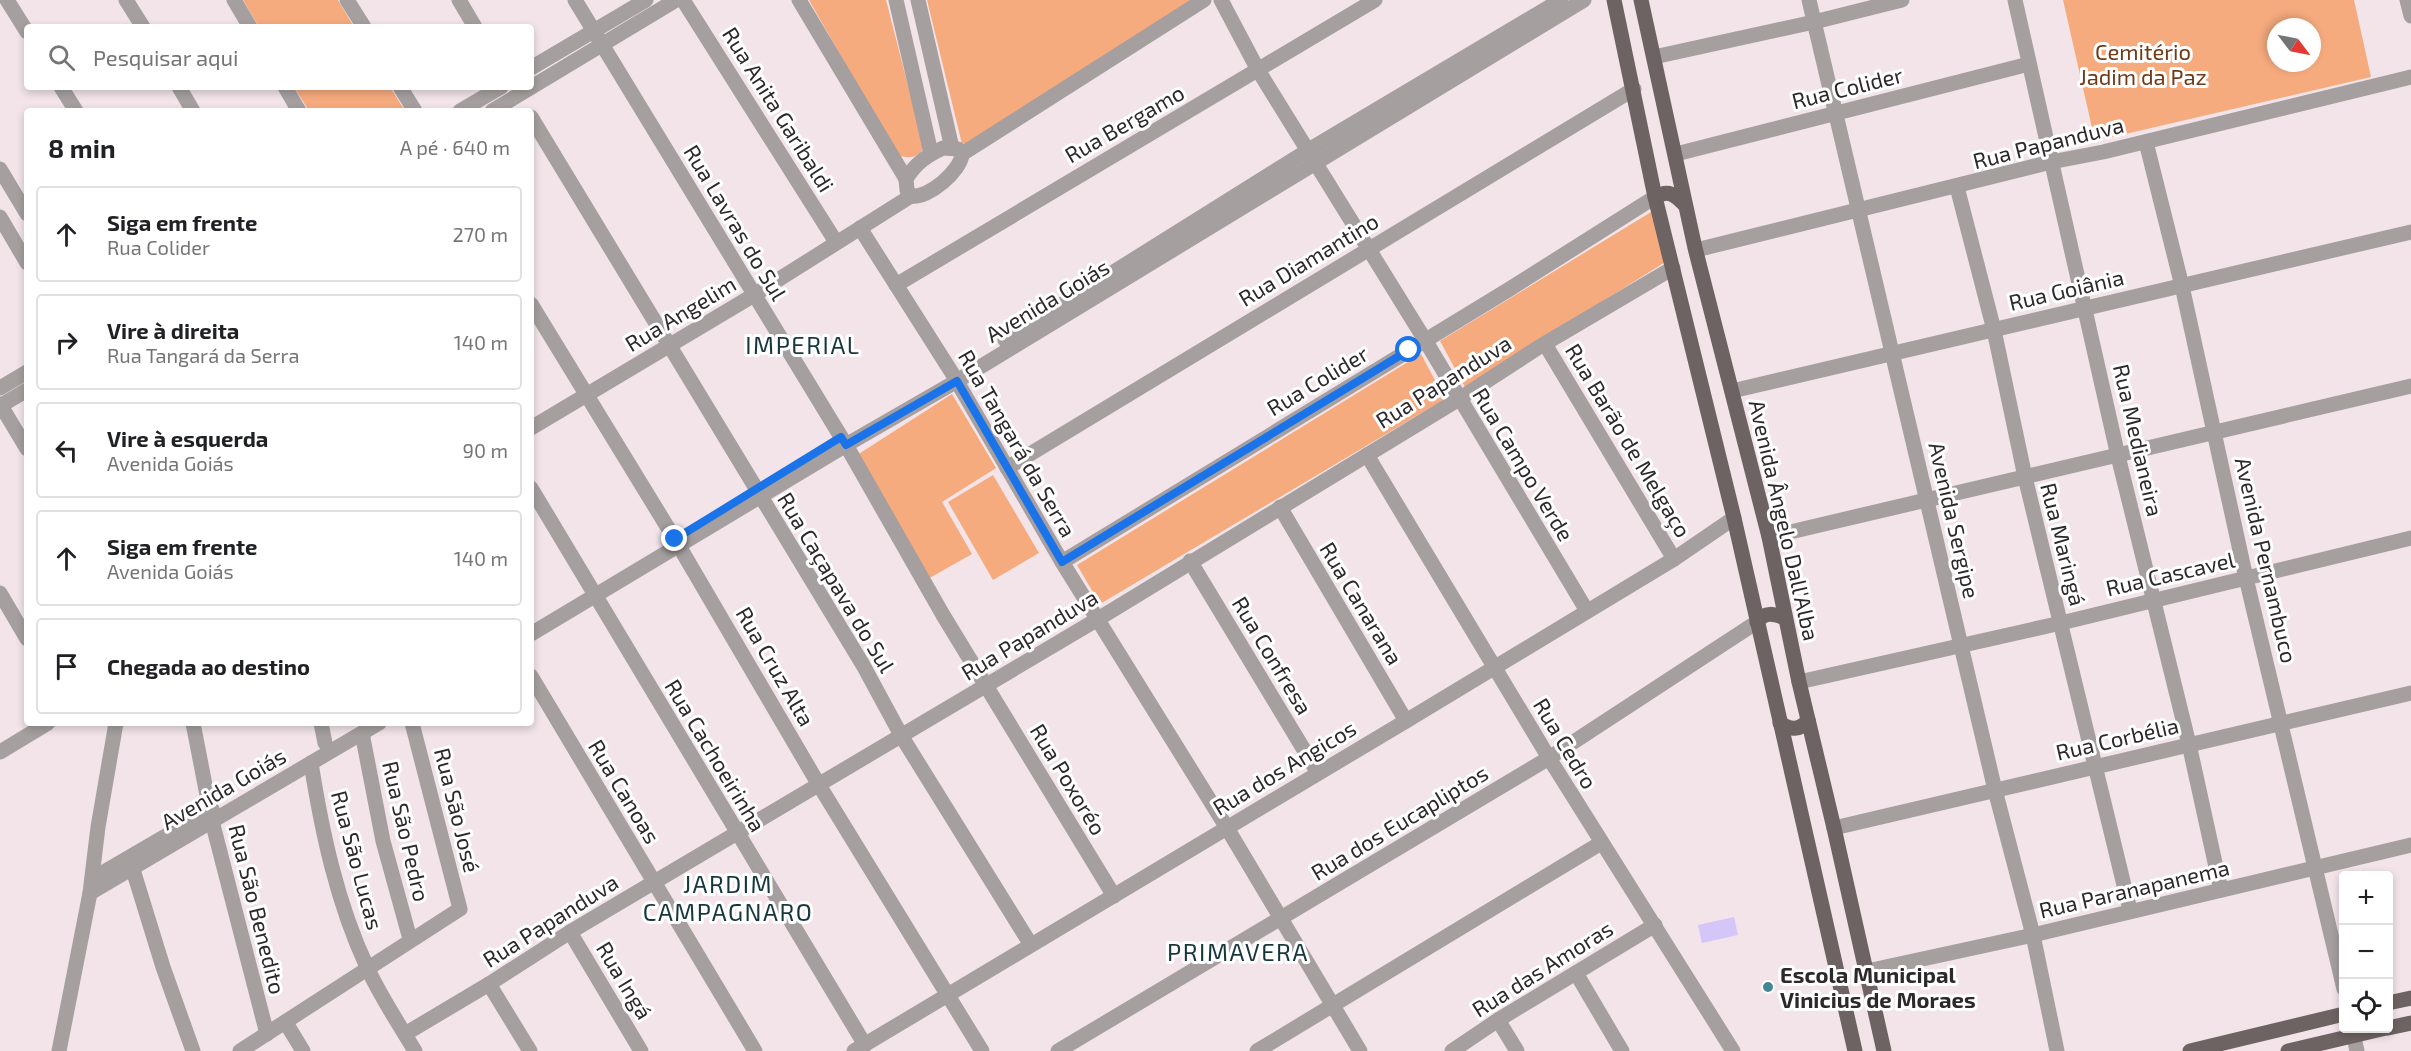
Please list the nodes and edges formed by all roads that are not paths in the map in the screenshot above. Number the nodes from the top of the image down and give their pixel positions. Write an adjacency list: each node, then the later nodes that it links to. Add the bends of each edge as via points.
1 (7, 0): 30 (street)
2 (126, 0): 26 (street)
3 (234, 0): 27 (street)
4 (347, 0): 28 (street)
5 (459, 0): 29 (street)
6 (575, 0): 31 (street, Rua Lavras do Sul)
7 (646, 0): 31 (street)
8 (676, 0): 31 (street)
9 (683, 0): 72 (street, Rua Anita Garibaldi)
10 (799, 0): 62 (street)
11 (896, 0): 57 (street)
12 (918, 0): 56 (street)
13 (1203, 0): 56 (street)
14 (1221, 0): 35 (street, Rua Campo Verde)
15 (1375, 0): 35 (street, Rua Bergamo)
16 (1561, 0): 59 (street, Avenida Goiás)
17 (1584, 0): 59 (street, Avenida Goiás)
18 (1614, 0): 38 (main road)
19 (1641, 0): 32 (main road, Avenida Ângelo Dall'Alba)
20 (1809, 0): 25 (street, Avenida Sergipe)
21 (1902, 0): 25 (street)
22 (2015, 0): 33 (street, Rua Medianeira)
23 (2407, 0): 24 (street)
24 (2411, 16)
25 (1814, 22): 32 (street); 53 (street, Avenida Sergipe)
26 (141, 24)
27 (248, 24)
28 (362, 24)
29 (474, 24)
30 (24, 27)
31 (597, 37): 34 (street); 37 (street); 79 (street, Rua Lavras do Sul)
32 (1654, 57): 58 (main road, Avenida Ângelo Dall'Alba)
33 (2029, 64): 53 (street, Rua Colider); 60 (street, Rua Medianeira)
34 (534, 68)
35 (1258, 70): 59 (street, Rua Campo Verde); 77 (street, Rua Bergamo)
36 (2411, 77): 55 (street, Rua Papanduva)
37 (534, 83)
38 (1634, 89): 65 (main road); 73 (street, Rua Diamantino)
39 (63, 90): 46 (street)
40 (181, 90): 47 (street)
41 (287, 90): 48 (street)
42 (402, 90): 49 (street)
43 (496, 90): 50 (street)
44 (525, 90): 45 (street)
45 (518, 95): 51 (street); 52 (street)
46 (74, 108)
47 (192, 108)
48 (297, 108)
49 (413, 108)
50 (465, 108)
51 (497, 108)
52 (525, 108)
53 (1836, 114): 58 (street, Rua Colider); 68 (street, Avenida Sergipe)
54 (534, 122): 85 (street, Rua Caçapava do Sul)
55 (2146, 142): 60 (street, Rua Papanduva); 78 (street, Avenida Pernambuco)
56 (957, 151): 57 (street, via 943,148); 64 (street, Rua Angelim, via 958,168 949,177 922,196)
57 (931, 153): 62 (street, via 918,162)
58 (1676, 154): 66 (main road, Avenida Ângelo Dall'Alba)
59 (1312, 157): 73 (street, Rua Campo Verde); 88 (street, Avenida Goiás)
60 (2051, 162): 63 (street, Rua Papanduva); 80 (street, Rua Medianeira)
61 (0, 169): 67 (street)
62 (906, 179): 64 (street)
63 (1957, 187): 68 (street, Rua Papanduva); 82 (street, Rua Maringá)
64 (911, 196): 70 (street, Rua Angelim)
65 (1656, 197): 66 (main road, via 1671,193); 76 (main road); 83 (street, Rua Colider)
66 (1685, 205): 74 (main road, Avenida Ângelo Dall'Alba)
67 (24, 209)
68 (1859, 211): 74 (street, Rua Papanduva); 86 (street, Avenida Sergipe)
69 (0, 217): 75 (street)
70 (860, 228): 72 (street, Rua Angelim); 77 (street, Rua Tangará da Serra)
71 (2411, 232): 78 (street, Rua Goiânia)
72 (836, 242): 79 (street, Rua Angelim)
73 (1368, 249): 83 (street, Rua Campo Verde); 102 (street, Rua Diamantino)
74 (1696, 250): 91 (main road, Avenida Ângelo Dall'Alba)
75 (24, 258)
76 (1673, 268): 84 (street, Rua Papanduva); 108 (main road)
77 (896, 285): 88 (street, Rua Tangará da Serra)
78 (2182, 286): 80 (street, Rua Goiânia); 97 (street, Avenida Pernambuco)
79 (754, 295): 85 (street, Rua Angelim); 98 (street, Rua Lavras do Sul)
80 (2085, 307): 82 (street, Rua Goiânia); 101 (street, Rua Medianeira)
81 (534, 309): 93 (street, Rua Cruz Alta)
82 (1994, 330): 86 (street, Rua Goiânia); 103 (street, Rua Maringá)
83 (1425, 340): 94 (street, Rua Campo Verde); 114 (street, Rua Colider)
84 (1545, 344): 94 (street, Rua Papanduva); 112 (street, Rua Barão de Melgaço)
85 (671, 346): 93 (street, Rua Angelim); 105 (street, Rua Caçapava do Sul)
86 (1893, 354): 91 (street, Rua Goiânia); 106 (street, Avenida Sergipe)
87 (24, 374): 90 (street)
88 (955, 377): 98 (street, Avenida Goiás); 102 (street, Rua Tangará da Serra)
89 (2411, 386): 97 (street)
90 (0, 388)
91 (1732, 391): 109 (main road, Avenida Ângelo Dall'Alba)
92 (24, 392): 95 (street)
93 (586, 394): 96 (street, Rua Angelim); 111 (street, Rua Cruz Alta)
94 (1459, 399): 100 (street, Rua Papanduva); 119 (street, Rua Campo Verde)
95 (0, 405): 99 (street)
96 (534, 426)
97 (2215, 434): 101 (street); 115 (street, Avenida Pernambuco)
98 (844, 441): 105 (street, Avenida Goiás); 131 (street, Rua Lavras do Sul)
99 (24, 444)
100 (1367, 455): 107 (street, Rua Papanduva); 128 (street, Rua Cedro)
101 (2118, 456): 103 (street); 118 (street, Rua Medianeira)
102 (1007, 468): 114 (street, Rua Tangará da Serra)
103 (2025, 477): 106 (street); 124 (street, Rua Maringá)
104 (534, 493): 116 (street, Rua Cachoeirinha)
105 (758, 494): 111 (street, Avenida Goiás); 143 (street, Rua Caçapava do Sul, via 863,665)
106 (1926, 499): 109 (street); 127 (street, Avenida Sergipe)
107 (1280, 507): 113 (street, Rua Papanduva); 134 (street, Rua Canarana)
108 (1734, 518): 112 (street, Rua dos Angicos); 123 (main road)
109 (1769, 537): 120 (main road, Avenida Ângelo Dall'Alba)
110 (2411, 538): 115 (street, Rua Cascavel)
111 (677, 542): 116 (street, Avenida Goiás); 151 (street, Rua Cruz Alta)
112 (1674, 559): 119 (street, Rua dos Angicos)
113 (1190, 561): 121 (street, Rua Papanduva); 150 (street, Rua Confresa)
114 (1062, 562): 121 (street, Rua Tangará da Serra)
115 (2246, 578): 118 (street, Rua Cascavel); 136 (street, Avenida Pernambuco)
116 (593, 592): 122 (street, Avenida Goiás); 125 (street, Avenida Goiás); 156 (street, Rua Cachoeirinha)
117 (0, 593): 126 (street)
118 (2154, 600): 124 (street, Rua Cascavel); 145 (street, Rua Medianeira)
119 (1587, 611): 128 (street, Rua dos Angicos)
120 (1785, 618): 123 (main road, via 1770,614); 130 (main road, Avenida Ângelo Dall'Alba)
121 (1098, 619): 131 (street, Rua Papanduva); 154 (street, Rua Tangará da Serra)
122 (534, 622)
123 (1756, 622): 135 (main road); 147 (street, Rua dos Eucapliptos)
124 (2061, 622): 127 (street, Rua Cascavel); 149 (street, Rua Maringá)
125 (534, 632)
126 (24, 634)
127 (1961, 644): 130 (street, Rua Cascavel); 152 (street, Avenida Sergipe)
128 (1494, 667): 134 (street, Rua dos Angicos); 147 (street, Rua Cedro)
129 (534, 681): 161 (street, Rua Canoas)
130 (1799, 682): 133 (main road, Avenida Ângelo Dall'Alba)
131 (986, 685): 143 (street, Rua Papanduva); 164 (street, Rua Poxoréo)
132 (2411, 693): 136 (street, Rua Corbélia)
133 (1808, 720): 135 (main road, via 1798,728 1788,729); 155 (main road, Avenida Ângelo Dall'Alba)
134 (1406, 721): 150 (street, Rua dos Angicos)
135 (1780, 723): 207 (main road)
136 (2282, 724): 145 (street, Rua Corbélia); 160 (street, Avenida Pernambuco)
137 (43, 726): 146 (street)
138 (116, 726): 162 (street)
139 (194, 726): 153 (street, Rua São Benedito)
140 (322, 726): 144 (street)
141 (413, 726): 170 (street, Rua São José, via 459,909)
142 (361, 728): 144 (street, Avenida Goiás); 148 (street, Avenida Goiás); 170 (street, Rua São Pedro, via 383,841)
143 (902, 737): 151 (street, Rua Papanduva); 171 (street, Rua Caçapava do Sul)
144 (325, 743): 153 (street, Avenida Goiás)
145 (2189, 744): 149 (street, Rua Corbélia); 163 (street, Rua Medianeira)
146 (0, 752)
147 (1549, 758): 157 (street, Rua Cedro); 166 (street, Rua dos Eucapliptos)
148 (311, 763): 153 (street, Avenida Goiás); 172 (street, Rua São Lucas, via 321,826 346,913)
149 (2093, 766): 152 (street, Rua Corbélia); 165 (street, Rua Maringá)
150 (1318, 773): 154 (street, Rua dos Angicos)
151 (819, 785): 156 (street, Rua Papanduva); 177 (street, Rua Cruz Alta)
152 (1995, 790): 155 (street, Rua Corbélia); 169 (street, Avenida Sergipe)
153 (211, 815): 159 (street, Avenida Goiás); 188 (street, Rua São Benedito)
154 (1227, 828): 164 (street, Rua dos Angicos); 166 (street, Rua Tangará da Serra)
155 (1834, 828): 173 (main road, Avenida Ângelo Dall'Alba)
156 (737, 833): 161 (street, Rua Papanduva); 190 (street, Rua Cachoeirinha)
157 (1601, 843): 167 (street, Rua Cedro); 180 (street)
158 (2411, 845): 160 (street, Rua Paranapanema)
159 (130, 862): 162 (street, Avenida Goiás); 191 (street)
160 (2315, 868): 163 (street, Rua Paranapanema); 175 (street, Avenida Pernambuco)
161 (653, 883): 168 (street, Rua Papanduva); 198 (street, Rua Canoas)
162 (91, 886): 192 (street)
163 (2222, 890): 165 (street, Rua Paranapanema)
164 (1114, 896): 171 (street, Rua dos Angicos)
165 (2130, 910): 169 (street, Rua Paranapanema)
166 (1281, 919): 180 (street, Rua Tangará da Serra); 200 (street, Rua dos Eucapliptos)
167 (1655, 925): 174 (street, Rua das Amoras); 206 (street, Rua Cedro)
168 (570, 932): 176 (street, Rua Papanduva); 197 (street, Rua Ingá)
169 (2033, 935): 173 (street, Rua Paranapanema); 209 (street, Avenida Sergipe)
170 (410, 939): 172 (street)
171 (1031, 945): 177 (street, Rua dos Angicos)
172 (367, 968): 183 (street); 189 (street, Rua São Lucas)
173 (1867, 972): 208 (main road, Avenida Ângelo Dall'Alba)
174 (1576, 973): 182 (street, Rua das Amoras); 205 (street)
175 (2341, 979)
176 (489, 984): 189 (street, Rua Papanduva); 196 (street)
177 (949, 995): 190 (street, Rua dos Angicos); 199 (street, Rua Cruz Alta)
178 (2411, 998): 179 (main road)
179 (2393, 1002)
180 (1333, 1005): 201 (street); 202 (street, Rua Tangará da Serra)
181 (2339, 1015): 210 (main road)
182 (1498, 1020): 203 (street, Rua das Amoras); 204 (street)
183 (286, 1023): 188 (street); 194 (street)
184 (2411, 1023): 185 (main road)
185 (2393, 1027)
186 (2350, 1033): 211 (main road)
187 (2353, 1033): 212 (street)
188 (267, 1034): 193 (street)
189 (405, 1034): 195 (street, Rua São Lucas)
190 (859, 1048)
191 (191, 1050)
192 (59, 1051)
193 (240, 1051)
194 (303, 1051)
195 (415, 1051)
196 (530, 1051)
197 (641, 1051)
198 (754, 1051)
199 (982, 1051)
200 (1058, 1051)
201 (1257, 1051)
202 (1360, 1051)
203 (1452, 1051)
204 (1517, 1051)
205 (1622, 1051)
206 (1733, 1051)
207 (1855, 1051)
208 (1884, 1051)
209 (2057, 1051)
210 (2190, 1051)
211 (2288, 1051)
212 (2357, 1051)

